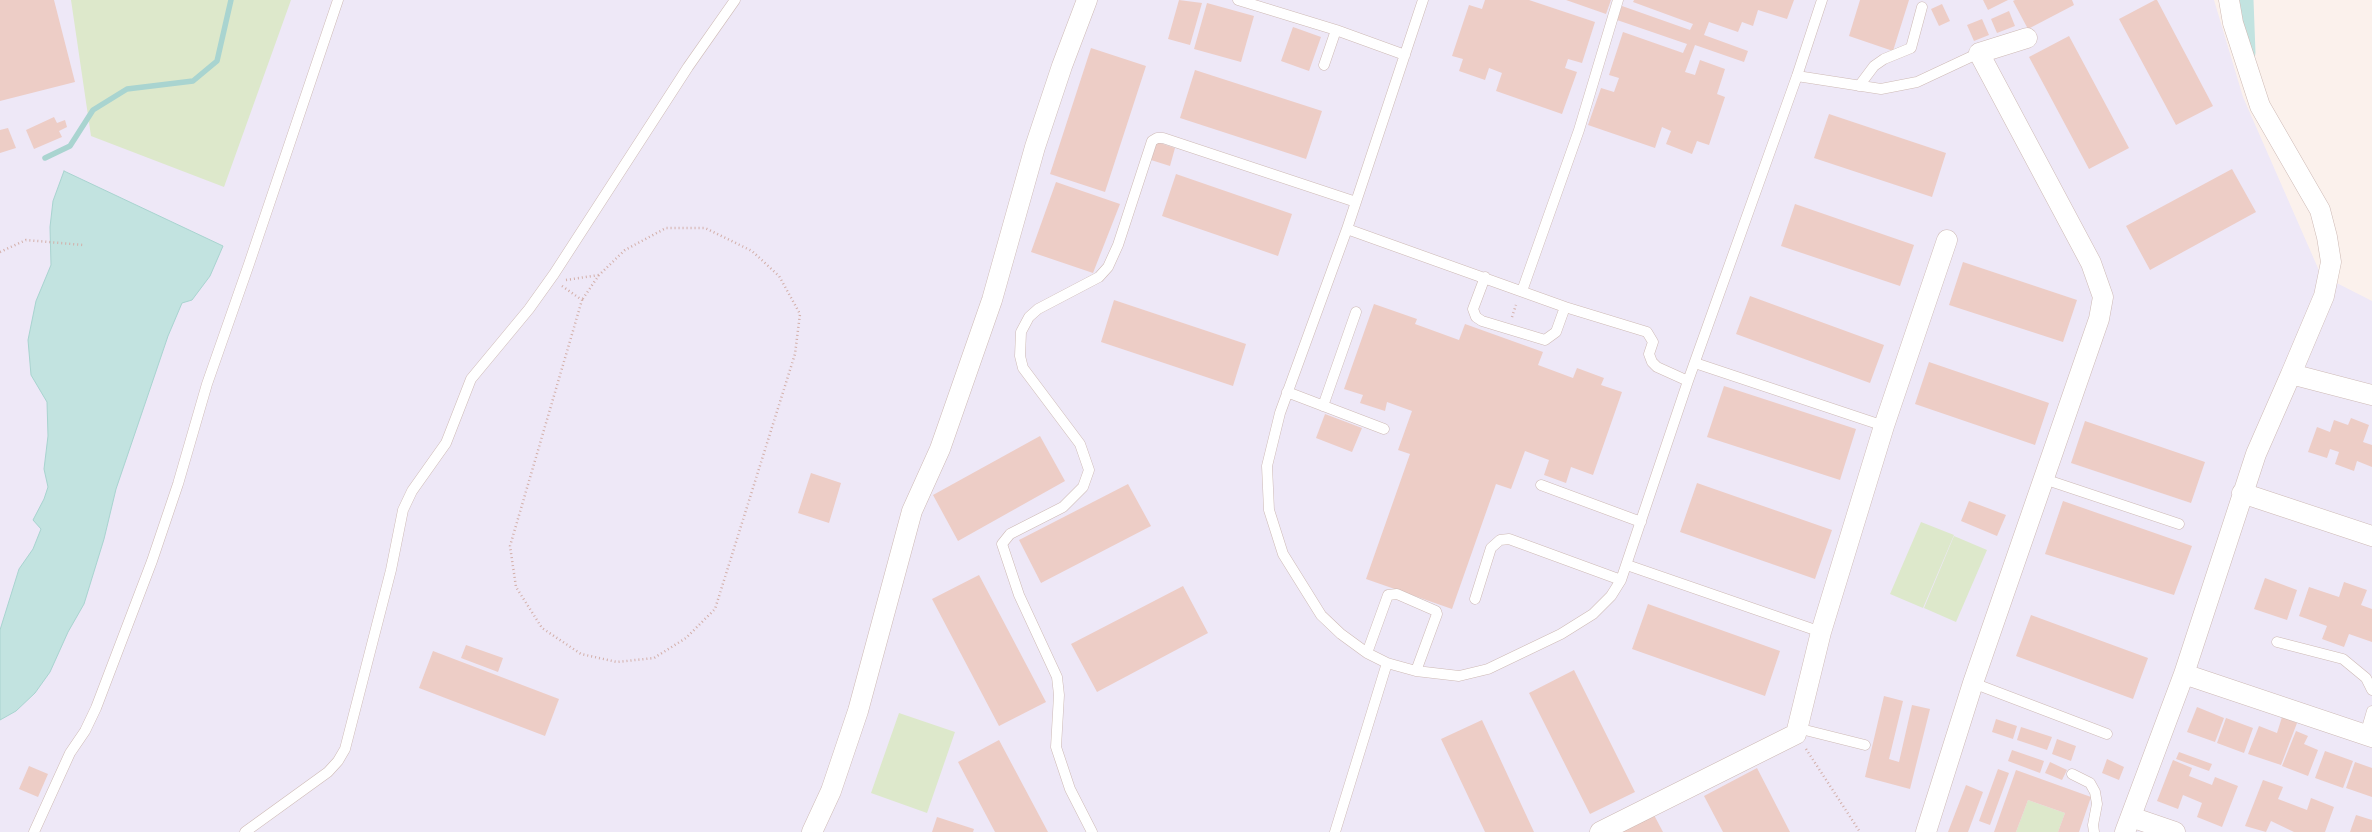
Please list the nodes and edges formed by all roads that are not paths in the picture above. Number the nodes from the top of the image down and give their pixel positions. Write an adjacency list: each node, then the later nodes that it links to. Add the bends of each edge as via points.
1 (338, 0): 56 (lane, via 207,384 152,561 96,708 85,731 70,752)
2 (734, 0): 57 (lane, via 688,67 554,278 471,378 446,443 409,498 404,510 345,749 338,761 323,775)
3 (1087, 0): 58 (street, via 1035,147 992,300 940,449 912,511 858,711 831,791)
4 (1238, 0): 10 (lane)
5 (1423, 0): 13 (lane)
6 (1618, 0): 21 (lane, via 1579,130)
7 (1822, 0): 15 (lane)
8 (2229, 0): 25 (street, via 2233,23 2260,106 2320,210 2327,237 2331,262 2324,296)
9 (1922, 7): 16 (lane, via 1911,48 1874,66)
10 (1336, 30): 13 (lane); 14 (lane)
11 (2027, 38): 12 (street)
12 (1979, 53): 16 (lane, via 1917,82 1881,89); 32 (street, via 2091,263 2103,297 2099,319)
13 (1405, 54): 17 (lane)
14 (1324, 65)
15 (1797, 76): 16 (lane); 24 (lane)
16 (1859, 86)
17 (1356, 202): 18 (lane); 59 (lane, via 1158,138 1152,141 1108,268 1099,277 1038,309 1029,317 1021,332 1020,356 1023,368 1080,444 1089,470 1083,487 1063,507 1010,534 1002,544 1019,595 1057,677 1059,695 1056,747 1070,789)
18 (1347, 229): 20 (lane); 27 (lane)
19 (1947, 240): 30 (street)
20 (1484, 277): 21 (lane); 22 (lane, via 1473,309 1482,321 1545,340 1556,332)
21 (1522, 291): 22 (lane)
22 (1565, 307): 26 (lane, via 1647,332 1653,342 1649,354 1652,362 1657,367)
23 (1356, 312): 29 (lane)
24 (1695, 363): 26 (lane); 30 (lane)
25 (2291, 374): 28 (street); 34 (street, via 2276,404)
26 (1688, 381): 35 (lane)
27 (1287, 392): 29 (lane); 43 (lane, via 1267,466 1269,510 1283,554 1321,615)
28 (2372, 396)
29 (1323, 406): 31 (lane)
30 (1884, 426): 41 (street)
31 (1384, 429)
32 (2044, 479): 36 (lane); 47 (street)
33 (1541, 485): 35 (lane)
34 (2242, 493): 37 (street); 46 (street)
35 (1641, 522): 38 (lane)
36 (2178, 524)
37 (2372, 536)
38 (1627, 565): 39 (lane); 41 (lane)
39 (1621, 580): 40 (lane, via 1509,539 1500,540 1491,548); 45 (lane, via 1611,596 1592,614 1561,634 1488,669 1460,676)
40 (1475, 599)
41 (1821, 632): 50 (street)
42 (2277, 642): 48 (lane, via 2343,659 2366,678)
43 (1367, 653): 44 (lane); 45 (lane, via 1388,595 1397,594 1436,611 1437,614)
44 (1387, 663): 45 (lane); 60 (lane)
45 (1416, 671)
46 (2184, 674): 52 (street); 55 (street)
47 (1973, 683): 51 (lane); 62 (street)
48 (2372, 690)
49 (2372, 710): 52 (lane)
50 (1796, 731): 53 (lane); 61 (street)
51 (2107, 734)
52 (2368, 736)
53 (1865, 745)
54 (2072, 774): 63 (lane, via 2090,783 2095,792 2097,804)
55 (2128, 824): 64 (street)
56 (34, 832)
57 (245, 832)
58 (812, 832)
59 (1092, 832)
60 (1335, 832)
61 (1600, 832)
62 (1926, 832)
63 (2094, 832)
64 (2175, 832)

